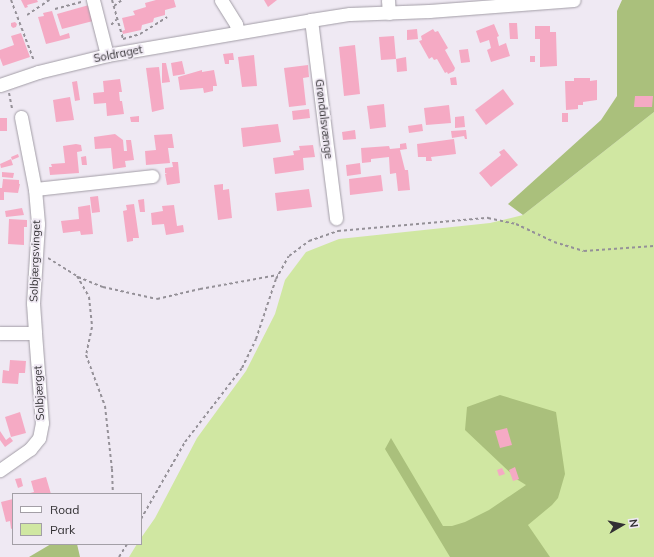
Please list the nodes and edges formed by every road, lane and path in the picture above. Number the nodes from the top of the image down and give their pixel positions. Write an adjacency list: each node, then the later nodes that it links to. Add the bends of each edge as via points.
1 (11, 0): 16 (path)
2 (49, 0): 11 (path)
3 (88, 0): 10 (path); 15 (street)
4 (112, 0): 8 (path)
5 (122, 0): 8 (path)
6 (221, 0): 14 (street)
7 (574, 0): 9 (street, Soldraget)
8 (114, 6): 12 (path, via 123,39 140,34)
9 (389, 6): 13 (street, Soldraget)
10 (55, 9)
11 (27, 15)
12 (167, 17)
13 (311, 20): 14 (street, Soldraget); 21 (street, Grøndalsvænge)
14 (238, 32): 15 (street, Soldraget)
15 (108, 55): 16 (street, Soldraget)
16 (38, 72): 17 (street, Soldraget)
17 (3, 83): 18 (path, via 13,113)
18 (21, 117): 20 (street, Solbjærgsvinget)
19 (152, 176): 20 (street)
20 (34, 190): 23 (street, Solbjærgsvinget, via 38,224)
21 (336, 218)
22 (654, 246): 24 (path, via 584,251 554,242 516,224 488,218 338,231 309,240 289,256)
23 (37, 251): 25 (path); 27 (street, Solbjærgsvinget, via 33,303)
24 (279, 274): 25 (path, via 157,299 103,287); 30 (path, via 256,339 242,368 185,442)
25 (77, 276): 29 (path, via 89,298 92,327 86,355 105,406)
26 (0, 333): 27 (street)
27 (35, 333): 28 (street, Solbjærget, via 42,423 39,438 30,450)
28 (0, 470)
29 (113, 493)
30 (142, 517)
31 (122, 545): 33 (path)
32 (126, 545): 33 (path)
33 (124, 550): 34 (path)
34 (119, 557)

